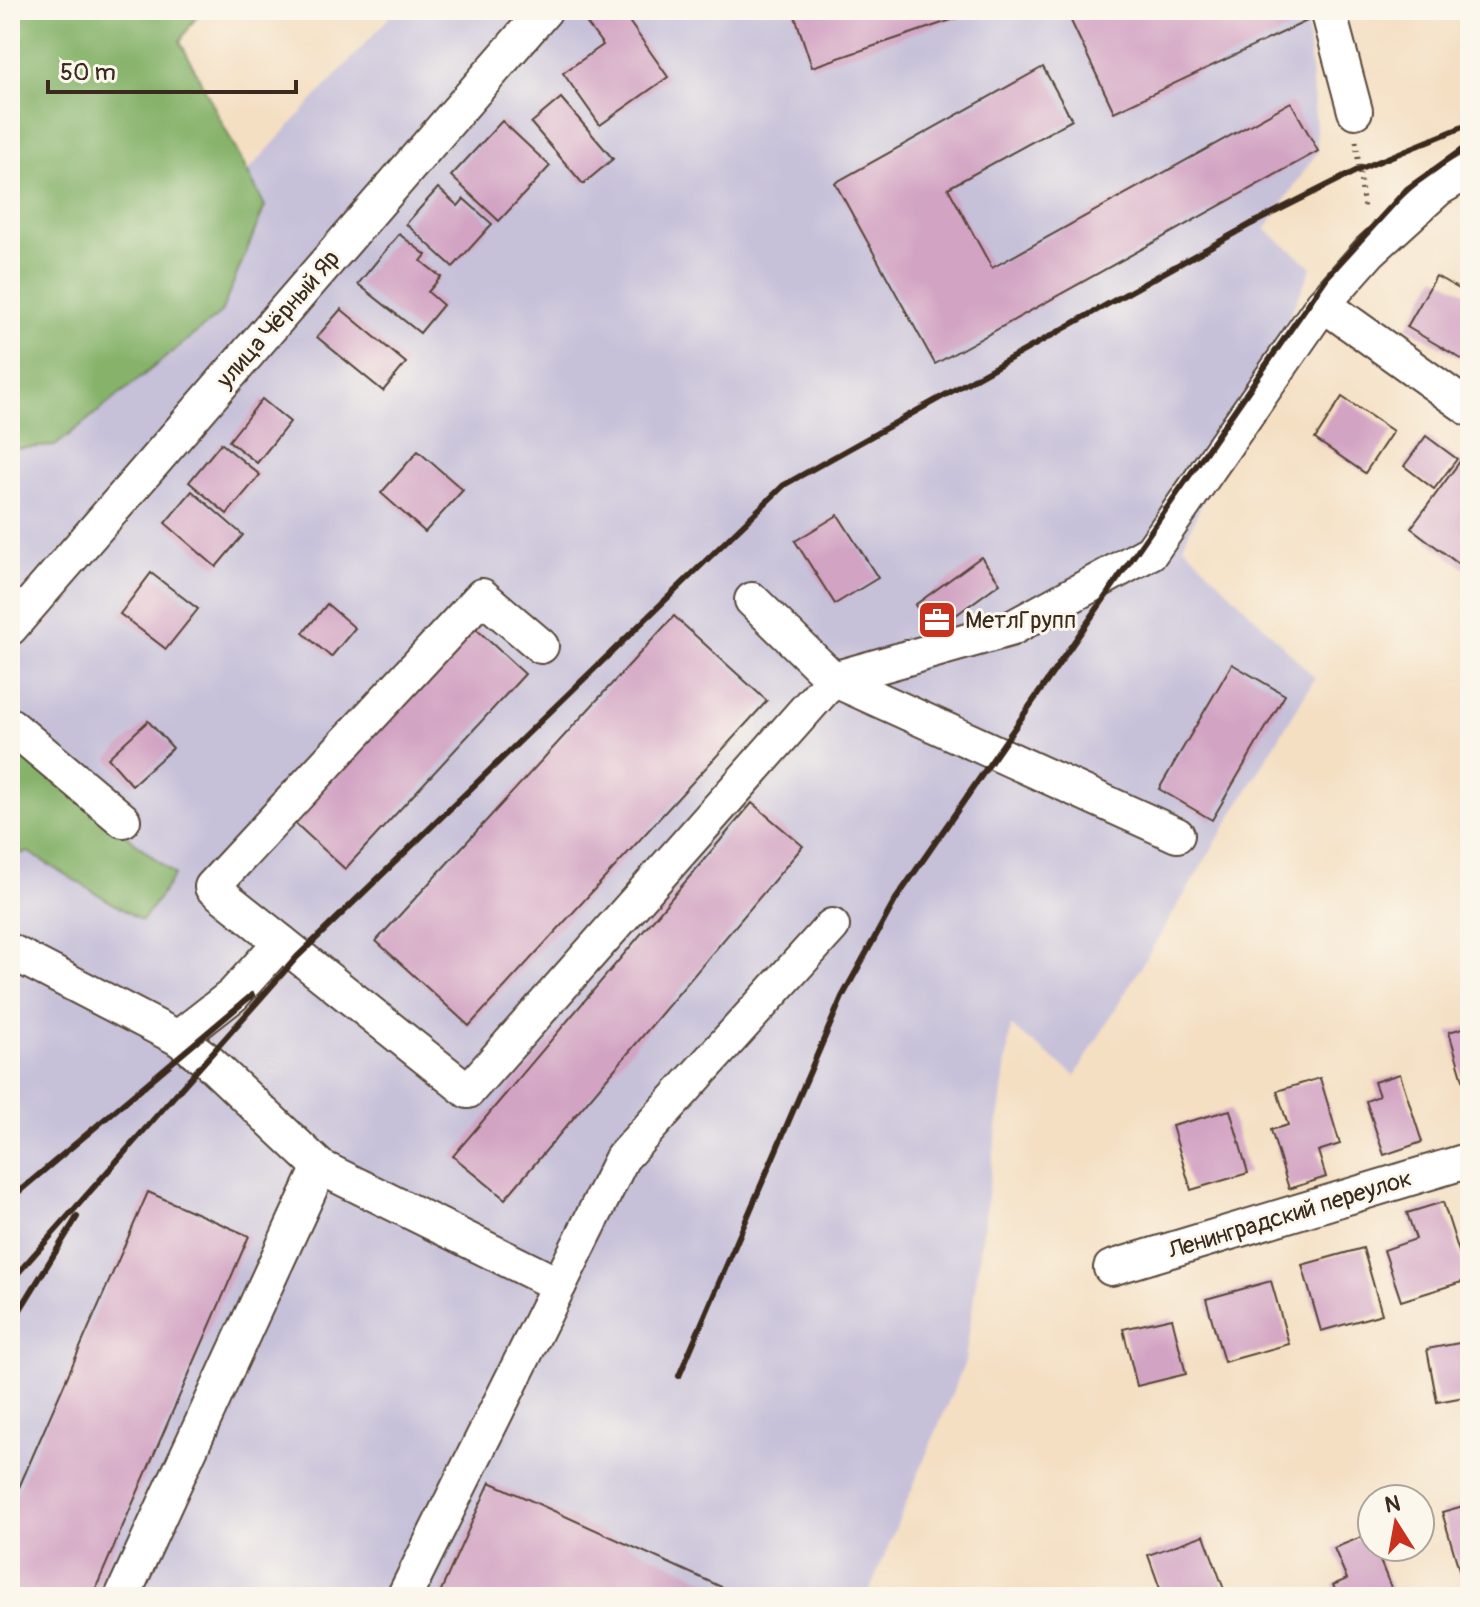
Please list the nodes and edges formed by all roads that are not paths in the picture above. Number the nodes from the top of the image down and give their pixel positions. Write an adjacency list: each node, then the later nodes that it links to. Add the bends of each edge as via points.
1 (545, 10): 8 (street, улица Чёрный Яр)
2 (1328, 10): 3 (street)
3 (1355, 111)
4 (1470, 170): 5 (street, via 1438,189 1370,251)
5 (1323, 304): 6 (street); 10 (street, via 1151,552 1010,629)
6 (1470, 409)
7 (752, 600): 10 (street)
8 (10, 628)
9 (541, 646): 15 (street, via 482,596 212,887)
10 (833, 679): 13 (street); 15 (street, via 468,1091)
11 (10, 725): 12 (street)
12 (123, 820)
13 (1177, 835)
14 (832, 926): 21 (street, via 622,1158)
15 (281, 942): 17 (street, via 233,995)
16 (10, 951): 17 (street)
17 (178, 1038): 19 (street)
18 (1470, 1160): 20 (street, Ленинградский переулок)
19 (320, 1167): 21 (street); 22 (street)
20 (1111, 1268)
21 (559, 1285): 23 (street)
22 (122, 1597)
23 (404, 1597)

